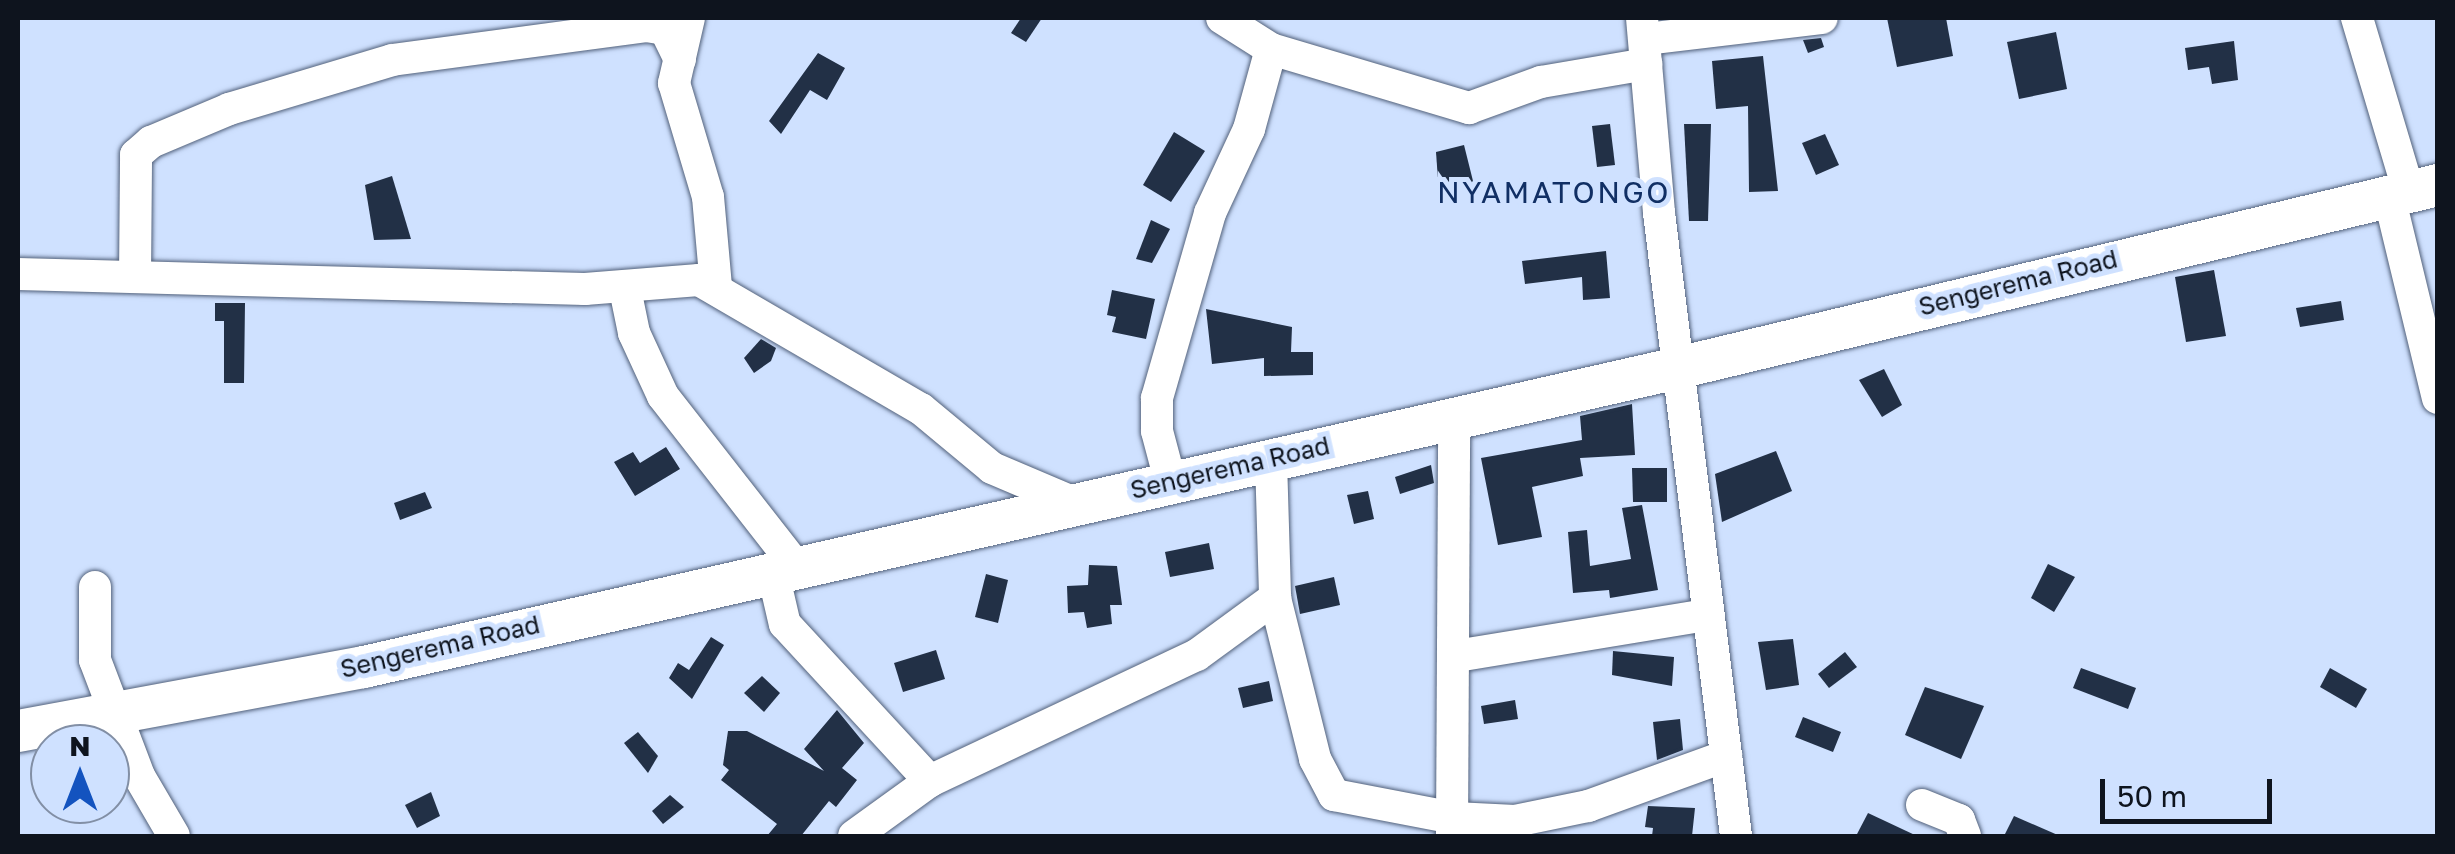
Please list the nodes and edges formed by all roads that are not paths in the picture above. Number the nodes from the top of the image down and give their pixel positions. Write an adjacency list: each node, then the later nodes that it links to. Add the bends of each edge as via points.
1 (689, 18): 7 (street)
2 (1222, 18): 6 (street)
3 (1822, 18): 5 (street)
4 (2358, 18): 8 (street)
5 (1644, 40): 6 (street, via 1469,108); 13 (street)
6 (1271, 49): 17 (street, via 1249,129 1210,212 1158,398)
7 (680, 60): 10 (street, via 665,30 646,26 392,60 229,109 136,155); 11 (street, via 674,83 708,196)
8 (2412, 191): 13 (main road, Sengerema Road); 14 (street)
9 (18, 274): 10 (street)
10 (135, 278): 12 (street)
11 (716, 287): 12 (street, via 681,280); 18 (street, via 821,356 920,409 992,468)
12 (626, 289): 19 (street, via 634,333 663,396)
13 (1678, 368): 15 (main road, Sengerema Road); 22 (street)
14 (2438, 398)
15 (1454, 415): 16 (main road, Sengerema Road); 23 (street)
16 (1271, 460): 17 (main road, Sengerema Road); 21 (street)
17 (1171, 484): 18 (main road, Sengerema Road)
18 (1072, 502): 19 (main road, Sengerema Road)
19 (795, 565): 24 (main road, Sengerema Road, via 364,667); 27 (street, via 776,586 785,624)
20 (94, 587): 24 (street, via 95,660)
21 (1275, 598): 27 (street, via 1197,655); 29 (street, via 1324,785 1346,801)
22 (1706, 615): 23 (street); 26 (street)
23 (1456, 656): 29 (street)
24 (119, 710): 25 (main road, Sengerema Road); 30 (street, via 139,776)
25 (18, 731)
26 (1726, 756): 29 (street, via 1549,816); 32 (street)
27 (930, 781): 31 (street)
28 (1922, 804): 33 (street, via 1959,820)
29 (1453, 827)
30 (174, 836)
31 (854, 836)
32 (1736, 836)
33 (1965, 836)

